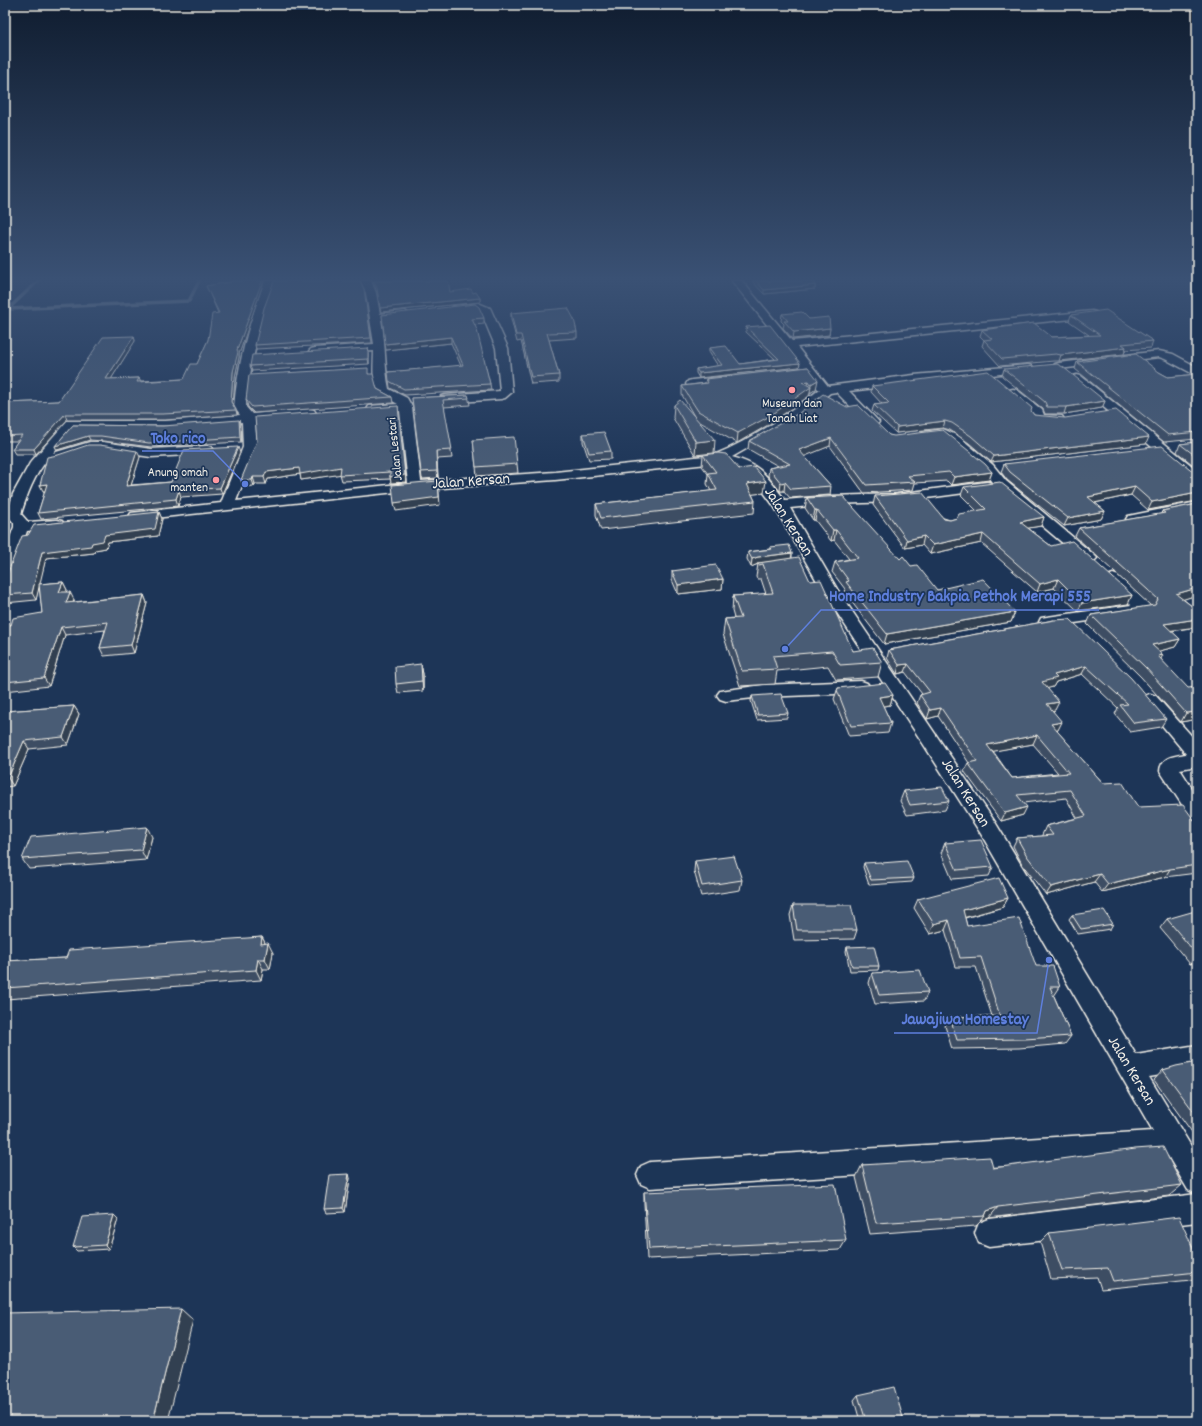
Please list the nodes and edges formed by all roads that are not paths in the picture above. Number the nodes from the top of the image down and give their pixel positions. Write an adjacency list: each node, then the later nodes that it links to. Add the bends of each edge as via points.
1 (378, 347): 10 (street, Jalan Lestari)
2 (248, 348): 8 (street)
3 (370, 348): 6 (street)
4 (502, 348): 22 (street, via 506,392 501,395)
5 (790, 348): 12 (street)
6 (304, 352)
7 (261, 354): 8 (street)
8 (246, 355): 17 (street)
9 (1059, 366): 14 (street); 15 (street, via 1159,354 1168,356); 26 (street)
10 (380, 368): 11 (street); 24 (street, Jalan Lestari, via 383,391)
11 (367, 369)
12 (809, 370): 13 (street); 21 (street)
13 (793, 372)
14 (988, 372): 20 (street); 30 (street, via 1038,413 1036,416 1046,420)
15 (1197, 372)
16 (257, 375): 17 (street)
17 (242, 376): 29 (street, via 240,407)
18 (739, 379): 19 (street)
19 (692, 384)
20 (839, 388): 21 (street); 31 (street)
21 (826, 391): 39 (street)
22 (433, 399)
23 (418, 400): 24 (street)
24 (405, 404): 25 (street); 45 (street, Jalan Lestari)
25 (359, 410)
26 (1118, 411): 28 (street); 36 (street)
27 (320, 412): 29 (street)
28 (1104, 413)
29 (248, 417): 34 (street); 40 (street, via 165,424 71,424)
30 (1067, 418)
31 (884, 432)
32 (919, 436): 42 (street, via 943,433)
33 (1176, 446): 36 (street)
34 (250, 447): 35 (street); 50 (street)
35 (234, 448)
36 (1162, 448): 38 (street); 43 (street)
37 (218, 449): 40 (street, via 151,453 90,446 55,457)
38 (1146, 450)
39 (738, 457): 45 (street, Jalan Kersan); 47 (street, Jalan Kersan, via 759,476)
40 (41, 458): 54 (street, via 20,494 14,515)
41 (1004, 466): 42 (street)
42 (988, 468): 44 (street)
43 (1197, 477)
44 (1001, 484): 46 (street); 57 (street, via 1068,531 1144,608)
45 (415, 486): 50 (street, Jalan Kersan)
46 (922, 494): 47 (street, via 897,498); 48 (street)
47 (781, 505): 60 (street, Jalan Kersan, via 807,564 880,651)
48 (933, 506)
49 (1197, 506): 53 (street)
50 (226, 507): 52 (street, Jalan Kersan)
51 (5, 511): 54 (street)
52 (123, 517)
53 (1120, 522)
54 (20, 523): 55 (street); 56 (street)
55 (68, 523)
56 (5, 573)
57 (1071, 620): 58 (street); 59 (street)
58 (1034, 624)
59 (1087, 635)
60 (894, 684): 62 (street); 67 (street, Jalan Kersan, via 988,828)
61 (1139, 688): 63 (street)
62 (726, 695)
63 (1197, 755)
64 (1197, 758): 65 (street, via 1170,766 1170,771)
65 (1197, 812)
66 (1197, 1057): 67 (street)
67 (1129, 1068): 68 (street, Jalan Kersan)
68 (1174, 1143): 69 (street); 70 (street, Jalan Kersan)
69 (650, 1176)
70 (1197, 1182)
71 (1197, 1208): 72 (street)
72 (988, 1233)

